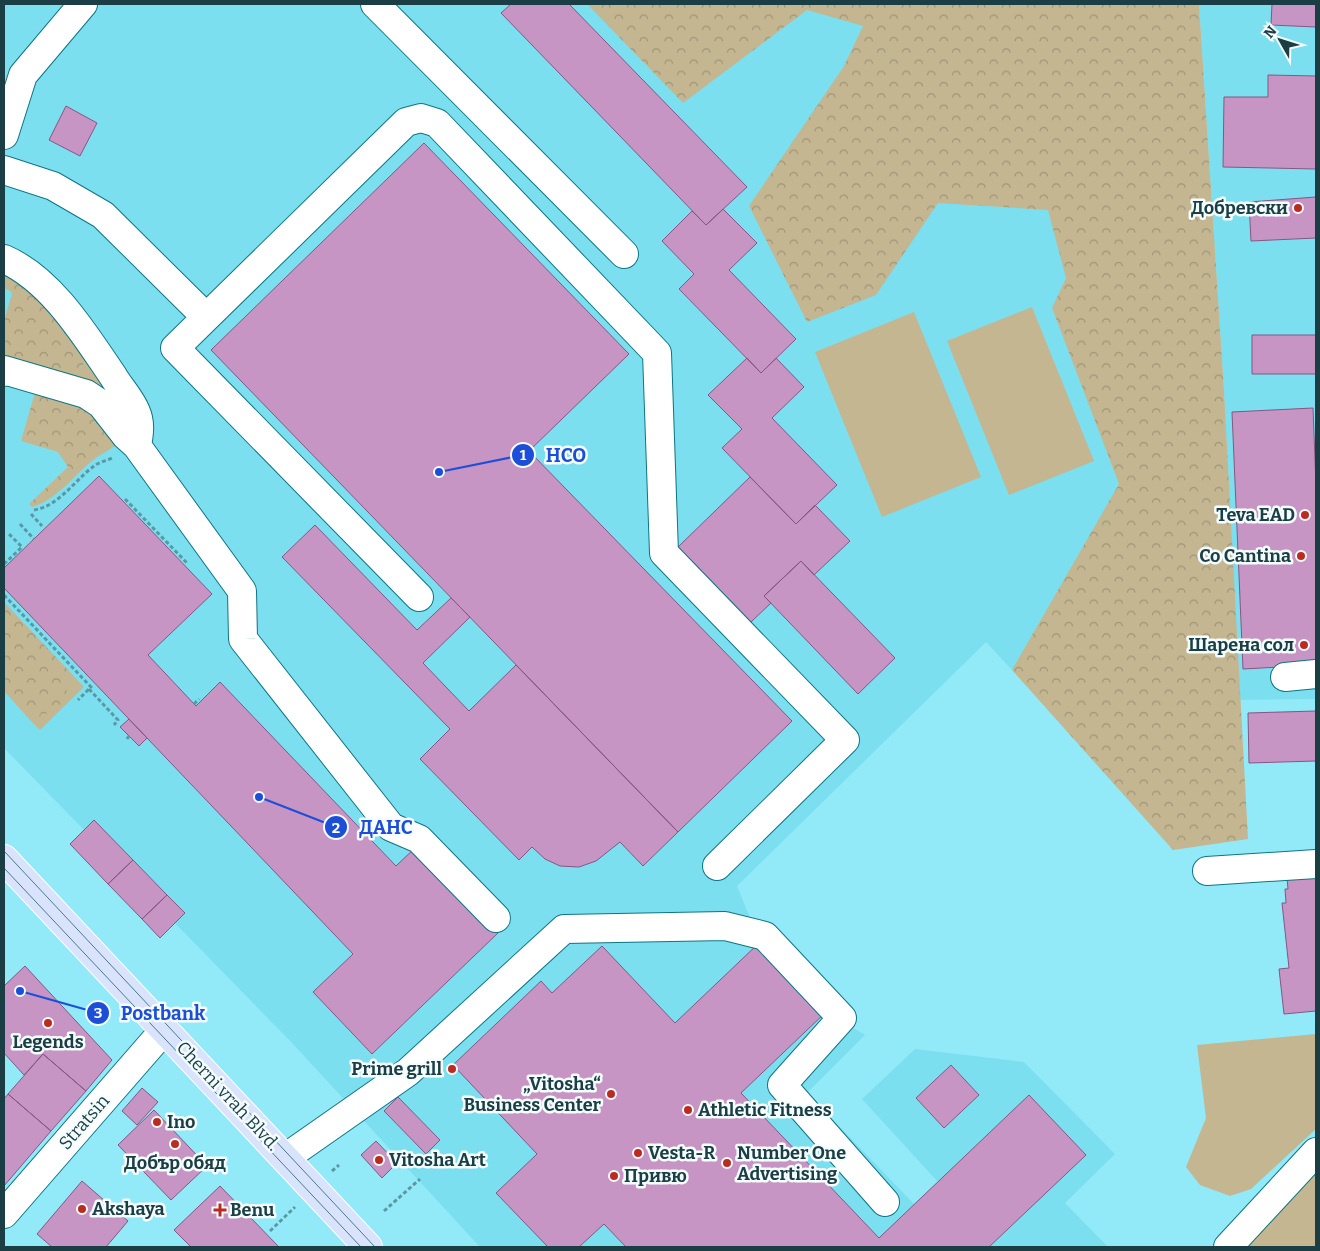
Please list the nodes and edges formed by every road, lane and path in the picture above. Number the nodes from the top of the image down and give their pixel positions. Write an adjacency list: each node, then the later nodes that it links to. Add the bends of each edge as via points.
1 (84, 4): 3 (street, via 23,75)
2 (375, 4): 5 (street)
3 (4, 135)
4 (4, 170): 7 (street, via 53,186 103,215)
5 (624, 254)
6 (8, 263): 9 (street, via 37,280 79,327 136,412 140,431)
7 (206, 317): 20 (street, via 175,348); 30 (street, via 406,122 421,118 437,123 656,353 664,553 845,740)
8 (4, 372): 9 (street, via 86,394 101,404)
9 (137, 446): 11 (path, via 95,465 43,509); 32 (street, via 242,591 243,639 391,827 419,839)
10 (125, 499): 17 (path)
11 (34, 510)
12 (30, 514): 14 (path)
13 (20, 524): 16 (path)
14 (42, 526)
15 (10, 534): 18 (path, via 22,547)
16 (34, 539)
17 (185, 562)
18 (4, 564)
19 (4, 595): 23 (path, via 92,687)
20 (419, 598)
21 (1316, 674): 22 (street)
22 (1285, 677)
23 (89, 690): 25 (path); 27 (path, via 118,720)
24 (199, 699): 26 (path)
25 (78, 700)
26 (194, 704)
27 (114, 725)
28 (4, 859): 33 (main road, Cherni vrah Blvd.)
29 (1316, 864): 31 (street)
30 (717, 866)
31 (1207, 871)
32 (496, 918)
33 (165, 1029): 35 (main road, Cherni vrah Blvd.); 42 (street, Stratsin)
34 (1316, 1152): 45 (street)
35 (285, 1158): 39 (street, via 408,1072 564,929 725,926 765,936 842,1018 782,1085); 44 (main road, Cherni vrah Blvd.)
36 (339, 1165): 37 (path)
37 (332, 1172)
38 (420, 1179): 41 (path)
39 (885, 1202)
40 (298, 1204): 43 (path)
41 (384, 1211)
42 (4, 1214)
43 (270, 1231)
44 (368, 1247)
45 (1228, 1247)

